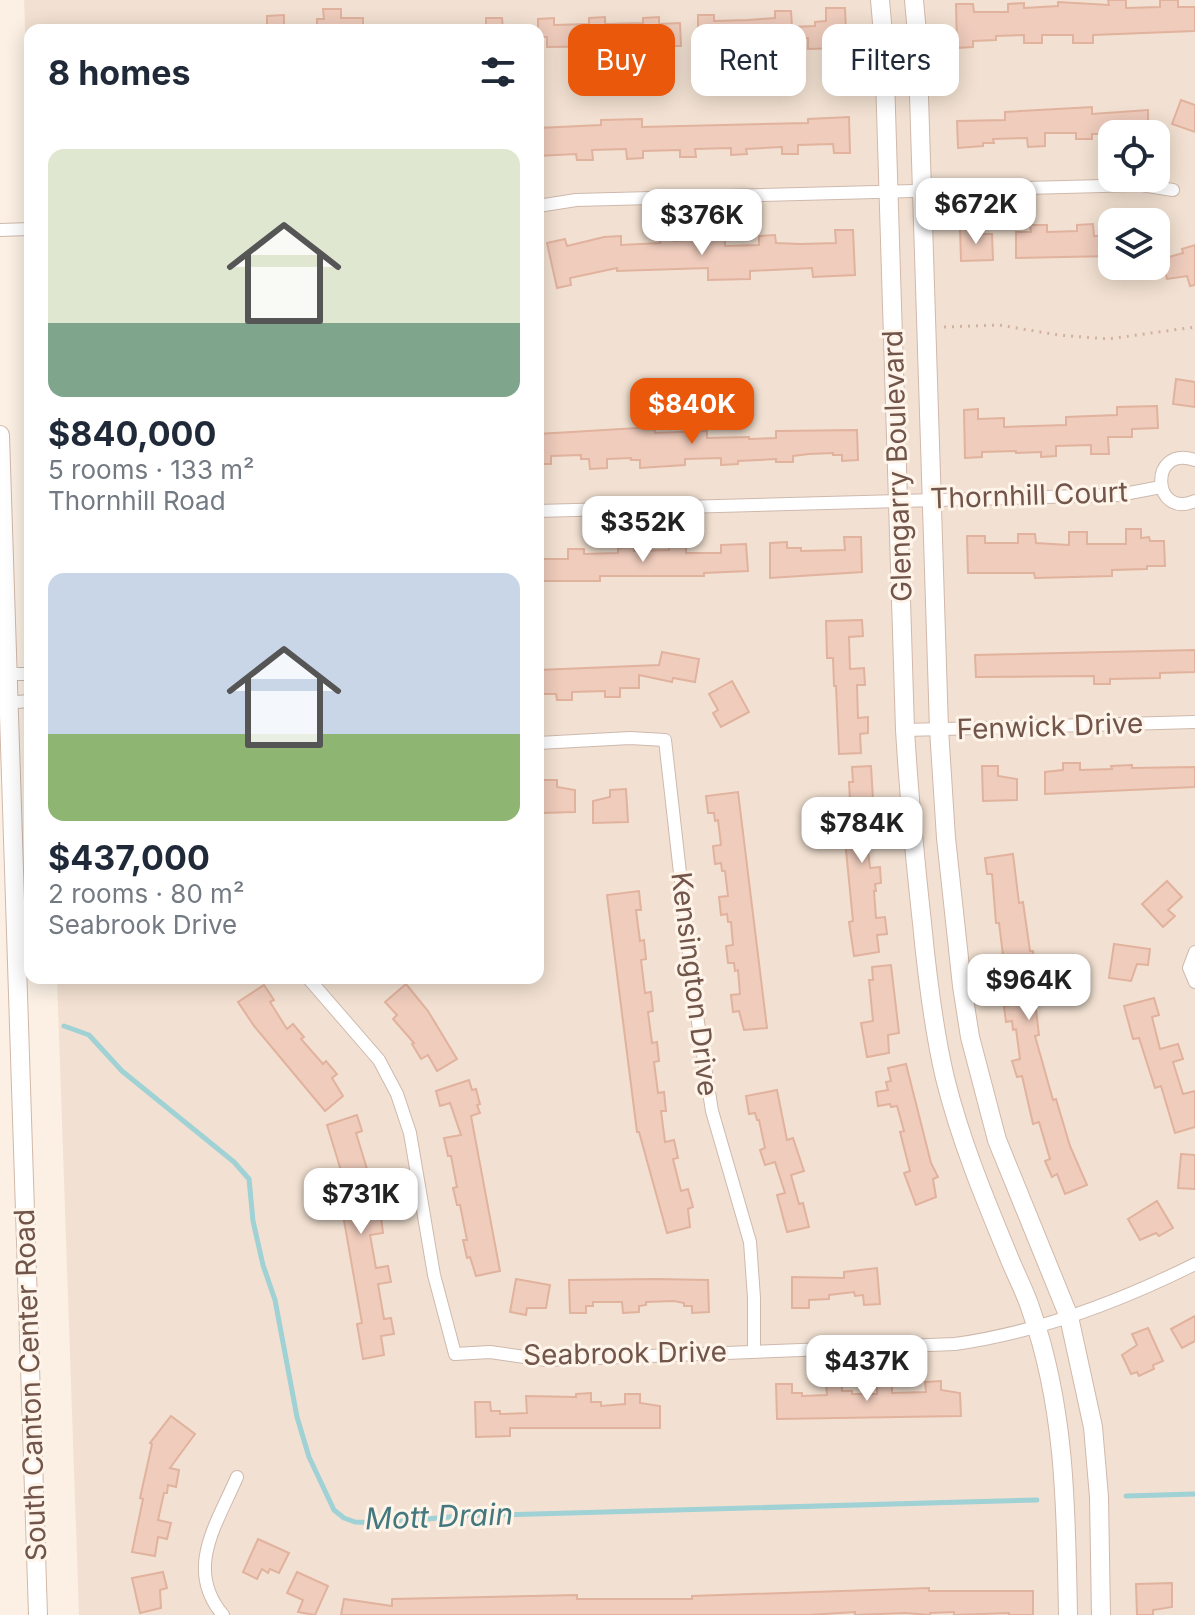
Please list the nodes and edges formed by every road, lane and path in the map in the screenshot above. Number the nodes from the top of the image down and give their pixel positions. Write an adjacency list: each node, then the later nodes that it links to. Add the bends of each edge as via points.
1 (880, 0): 5 (street, Glengarry Boulevard)
2 (914, 0): 3 (street, Glengarry Boulevard)
3 (922, 190): 4 (street, via 1141,185); 5 (street); 14 (street, Glengarry Boulevard)
4 (1173, 190)
5 (888, 191): 6 (street); 15 (street, Glengarry Boulevard)
6 (544, 205)
7 (24, 229): 8 (street)
8 (0, 230)
9 (944, 327): 10 (path, via 999,325 1108,339)
10 (1195, 327)
11 (0, 435): 18 (street, South Canton Center Road)
12 (1195, 460): 13 (street, Thornhill Court, via 1169,462)
13 (1161, 487): 14 (street, Thornhill Court, via 1119,495); 16 (street, Thornhill Court, via 1172,502)
14 (931, 499): 15 (street, Thornhill Court); 23 (street, Glengarry Boulevard)
15 (898, 500): 17 (street, Thornhill Court); 24 (street, Glengarry Boulevard)
16 (1195, 501)
17 (544, 511)
18 (8, 674): 19 (street); 21 (street, South Canton Center Road)
19 (24, 674)
20 (24, 701): 21 (street)
21 (4, 703): 25 (street, South Canton Center Road)
22 (1195, 722): 23 (street, Fenwick Drive)
23 (939, 729): 24 (street, Fenwick Drive); 27 (street, Glengarry Boulevard)
24 (905, 730): 28 (street, Glengarry Boulevard)
25 (4, 733): 39 (street, South Canton Center Road)
26 (544, 743): 37 (street, Kensington Drive, via 665,740 712,1111 750,1242)
27 (956, 928): 28 (street); 32 (street, Glengarry Boulevard, via 970,1037)
28 (923, 932): 33 (street, Glengarry Boulevard, via 935,1034)
29 (1195, 952): 30 (street, via 1189,968)
30 (1195, 982)
31 (313, 984): 37 (street, Seabrook Drive, via 379,1060 397,1094 410,1133 434,1275 455,1354 490,1352 546,1360)
32 (994, 1127): 33 (street); 35 (street, Glengarry Boulevard)
33 (962, 1138): 36 (street, Glengarry Boulevard)
34 (1195, 1264): 35 (street, Seabrook Drive)
35 (1069, 1317): 36 (street, Seabrook Drive); 42 (street, Glengarry Boulevard, via 1098,1468)
36 (1036, 1327): 37 (street, Seabrook Drive, via 955,1344); 41 (street, Glengarry Boulevard, via 1064,1462)
37 (754, 1351)
38 (237, 1477): 40 (street, via 204,1565 208,1594)
39 (38, 1615)
40 (223, 1615)
41 (1068, 1615)
42 (1101, 1615)

